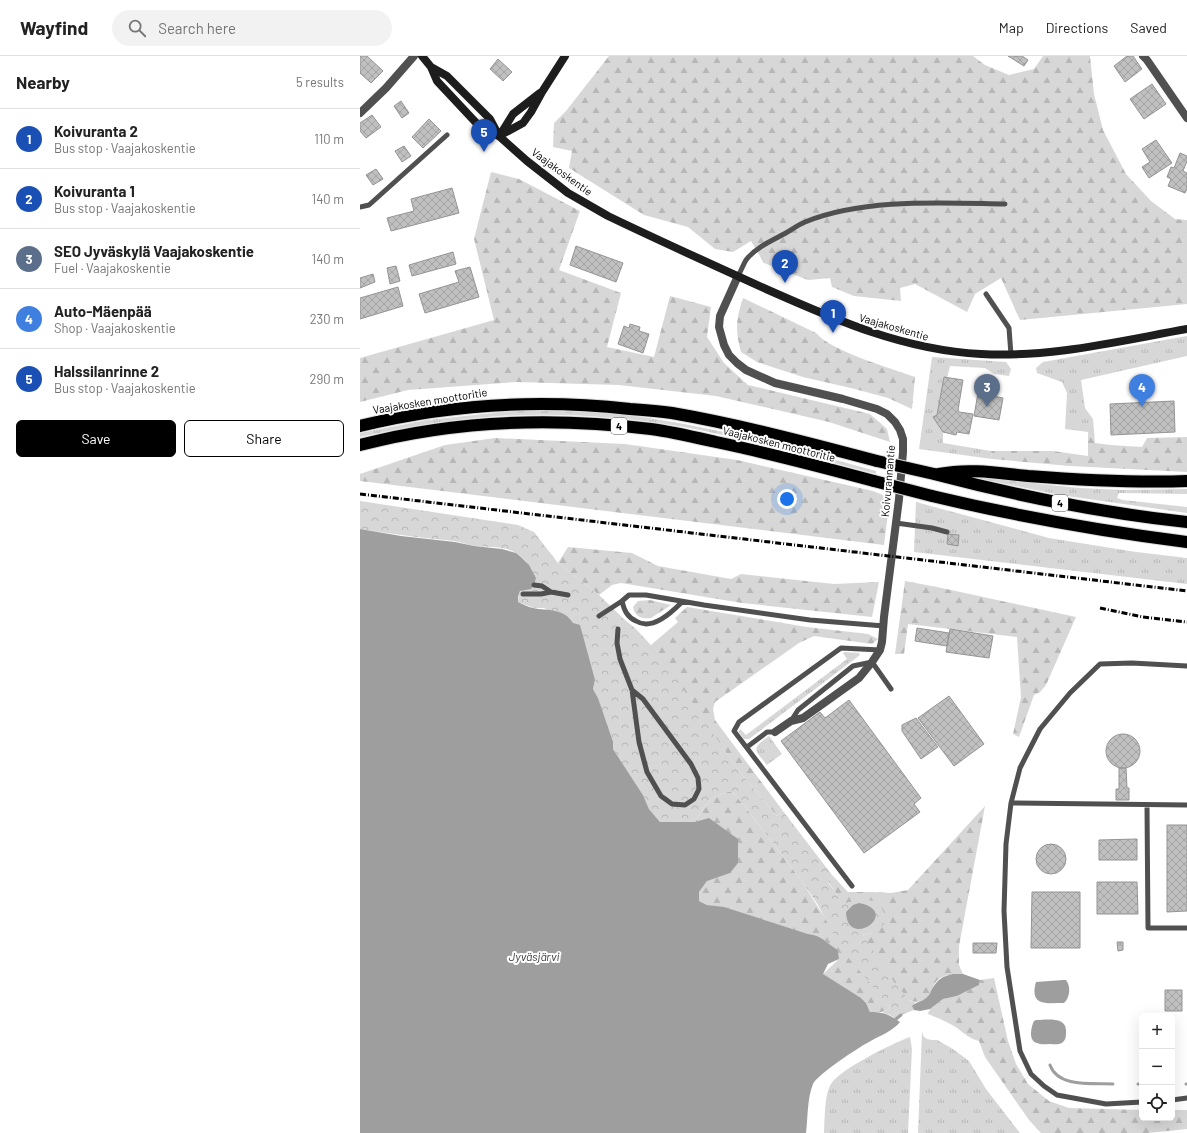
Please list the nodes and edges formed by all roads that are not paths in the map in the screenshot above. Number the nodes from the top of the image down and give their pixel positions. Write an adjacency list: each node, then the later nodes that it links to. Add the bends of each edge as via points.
1 (414, 56): 7 (street)
2 (422, 56): 5 (main road, Vaajakoskentie)
3 (565, 56): 6 (main road)
4 (1143, 56): 8 (street)
5 (431, 66): 10 (main road, Vaajakoskentie, via 447,76 490,119); 10 (main road, Vaajakoskentie, via 437,81 466,113 481,128)
6 (542, 92): 10 (main road, via 513,114); 10 (main road, via 523,123)
7 (360, 113)
8 (1187, 118)
9 (447, 135): 12 (lane, via 369,205)
10 (499, 136): 13 (main road, Vaajakoskentie, via 551,180 587,205)
11 (1005, 204): 13 (lane, via 878,205 829,214 805,222 766,244 751,255)
12 (360, 207)
13 (738, 276): 16 (main road, Vaajakoskentie, via 836,320 874,334 954,352); 22 (street, Koivurannantie, via 720,316 719,327 729,355 737,363 746,370 775,383 877,409 895,422 903,440)
14 (986, 294): 16 (lane, via 1009,328)
15 (1187, 329): 16 (main road, Vaajakoskentie, via 1091,346)
16 (1011, 355)
17 (360, 426): 19 (highway, Vaajakosken moottoritie / 4, bridge, via 462,407 522,403 579,404 670,413 702,419)
18 (360, 445): 24 (highway, Vaajakosken moottoritie / 4, bridge, via 465,425 513,422 558,422 652,430 777,456 1003,512 1136,536)
19 (934, 474): 20 (highway, via 982,471 1100,480); 21 (highway, Vaajakosken moottoritie / 4, via 1012,494 1069,505 1138,517)
20 (1187, 481)
21 (1187, 522)
22 (896, 523): 23 (lane); 32 (street, Koivurannantie)
23 (947, 532)
24 (1187, 542)
25 (534, 585): 26 (lane, via 542,586)
26 (551, 592): 27 (lane); 28 (lane)
27 (523, 594)
28 (568, 595)
29 (622, 601): 30 (lane, via 629,595 646,595); 30 (lane, via 623,609 632,619 639,624 649,625 674,611); 31 (lane)
30 (682, 602): 32 (lane, via 810,620)
31 (599, 616)
32 (884, 626): 34 (street, Koivurannantie)
33 (618, 629): 38 (lane, via 620,659)
34 (880, 650): 35 (street, Koivurannantie); 41 (lane, via 841,648 739,722 734,731)
35 (872, 662): 37 (lane); 39 (street, Koivurannantie, via 859,678 803,718); 39 (lane, via 853,666 798,710)
36 (1187, 666): 42 (lane, via 1100,664 1070,693 1040,729 1020,768)
37 (891, 688)
38 (632, 690): 38 (lane, via 639,742 647,772 661,796 672,804 685,805 694,799 699,789 698,778 691,764 648,705)
39 (791, 720): 40 (street, Koivurannantie)
40 (775, 732): 41 (lane, via 767,732)
41 (747, 747): 45 (lane)
42 (1011, 803): 44 (lane); 49 (lane, via 1006,844 1004,911 1007,967 1020,1051 1031,1074 1057,1095 1106,1104)
43 (1187, 805): 44 (lane)
44 (1147, 806): 46 (lane, via 1148,928)
45 (852, 886)
46 (1187, 928)
47 (1187, 1098): 48 (lane)
48 (1175, 1100)
49 (1139, 1102)

